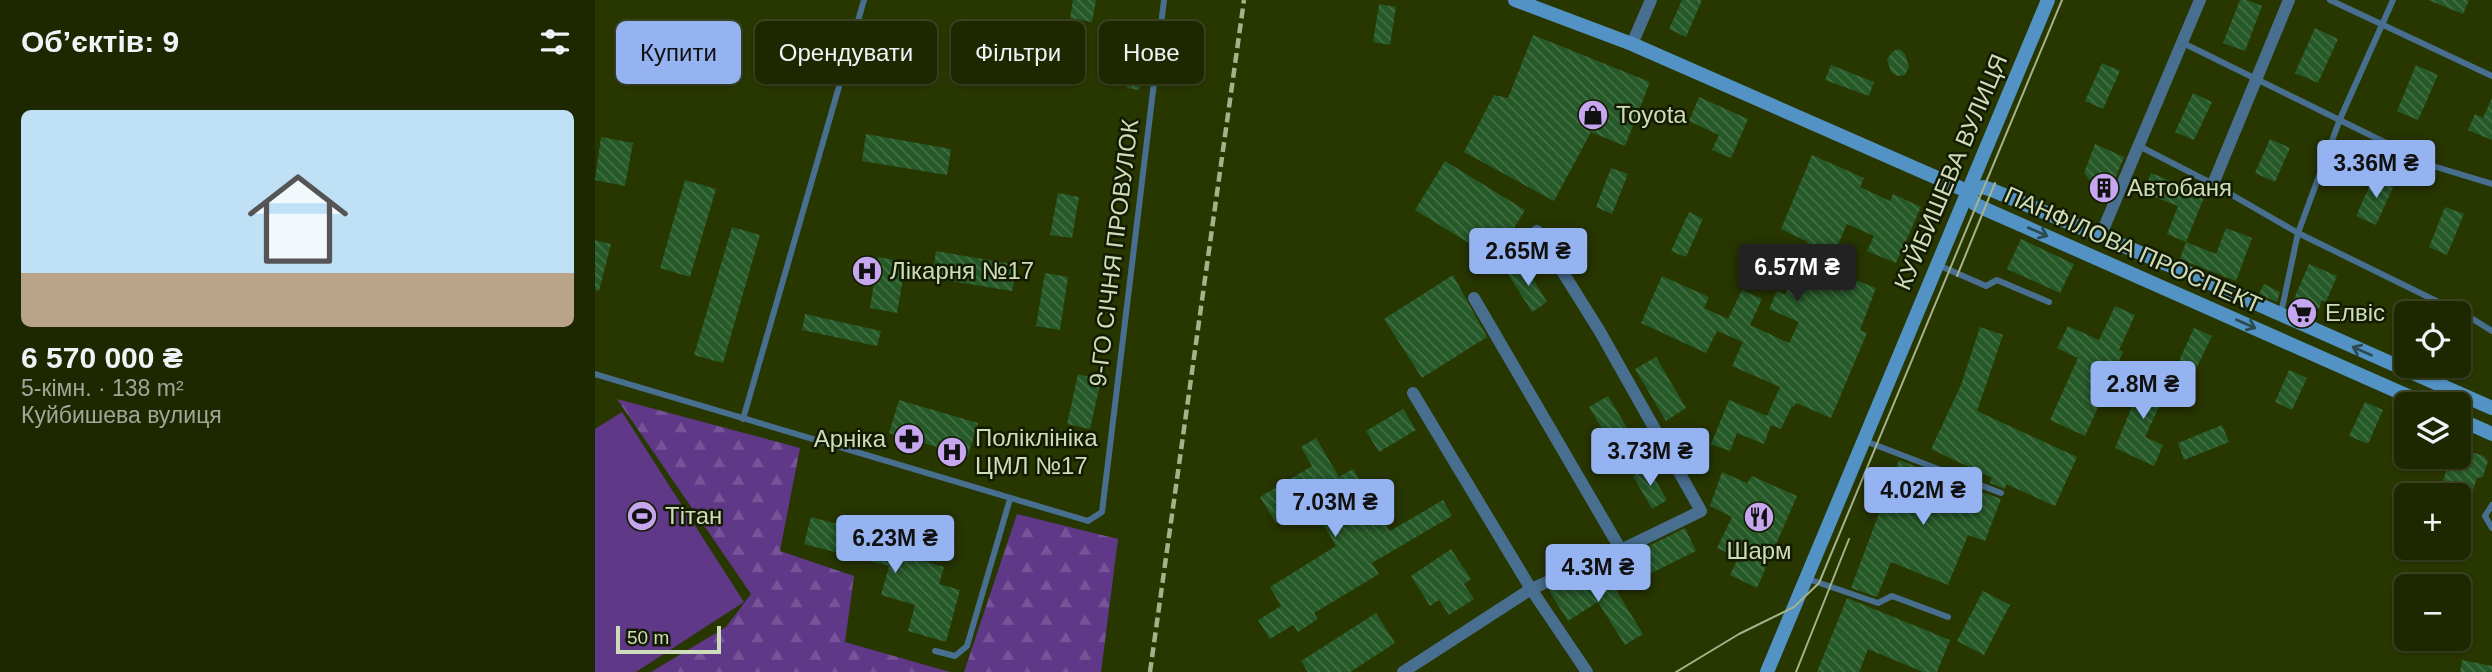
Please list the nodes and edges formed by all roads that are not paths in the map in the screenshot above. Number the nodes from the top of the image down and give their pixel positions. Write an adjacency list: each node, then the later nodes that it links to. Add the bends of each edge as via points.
1 (864, 0): 32 (lane)
2 (1164, 0): 37 (lane, 9-ГО СІЧНЯ ПРОВУЛОК, via 1102,512 1088,521)
3 (1515, 0): 12 (main road, ПАНФІЛОВА ПРОСПЕКТ)
4 (1651, 0): 12 (street)
5 (2048, 0): 19 (main road, КУЙБИШЕВА ВУЛИЦЯ)
6 (2200, 0): 11 (street)
7 (2289, 0): 14 (street)
8 (2330, 0): 10 (lane)
9 (2393, 0): 10 (lane)
10 (2382, 24): 13 (lane); 15 (lane)
11 (2183, 43): 14 (lane); 16 (street)
12 (1632, 44): 19 (main road, ПАНФІЛОВА ПРОСПЕКТ)
13 (2492, 76)
14 (2256, 80): 15 (lane); 17 (street)
15 (2340, 119): 18 (lane, via 2433,166); 21 (lane)
16 (2139, 146): 17 (lane); 22 (street)
17 (2213, 184): 21 (lane)
18 (2492, 184)
19 (1967, 191): 22 (main road, ПАНФІЛОВА ПРОСПЕКТ, via 1983,187); 23 (main road, КУЙБИШЕВА ВУЛИЦЯ); 29 (main road, ПАНФІЛОВА ПРОСПЕКТ, one-way to 29, via 1975,204)
20 (1537, 231): 40 (street, via 1701,511)
21 (2298, 233): 26 (lane); 27 (lane)
22 (2100, 237): 26 (main road, ПАНФІЛОВА ПРОСПЕКТ)
23 (1937, 264): 25 (lane, via 1986,286 1997,280); 35 (main road, КУЙБИШЕВА ВУЛИЦЯ)
24 (1474, 298): 40 (street)
25 (2049, 302)
26 (2280, 315): 31 (main road, ПАНФІЛОВА ПРОСПЕКТ, one-way to 26)
27 (2492, 331)
28 (595, 374): 32 (lane)
29 (2399, 392)
30 (1413, 393): 42 (street)
31 (2492, 408)
32 (743, 419): 37 (lane)
33 (2471, 424): 34 (main road)
34 (2492, 434)
35 (1863, 440): 36 (lane); 41 (main road, КУЙБИШЕВА ВУЛИЦЯ)
36 (2001, 493)
37 (1010, 499): 44 (lane, via 967,646 955,656)
38 (2492, 505): 39 (lane, via 2485,516)
39 (2492, 528)
40 (1621, 550): 42 (street)
41 (1806, 579): 43 (lane, via 1878,603 1892,596); 47 (main road, КУЙБИШЕВА ВУЛИЦЯ)
42 (1531, 589): 45 (street); 46 (street)
43 (1948, 617)
44 (935, 651)
45 (1403, 672)
46 (1587, 672)
47 (1767, 672)

